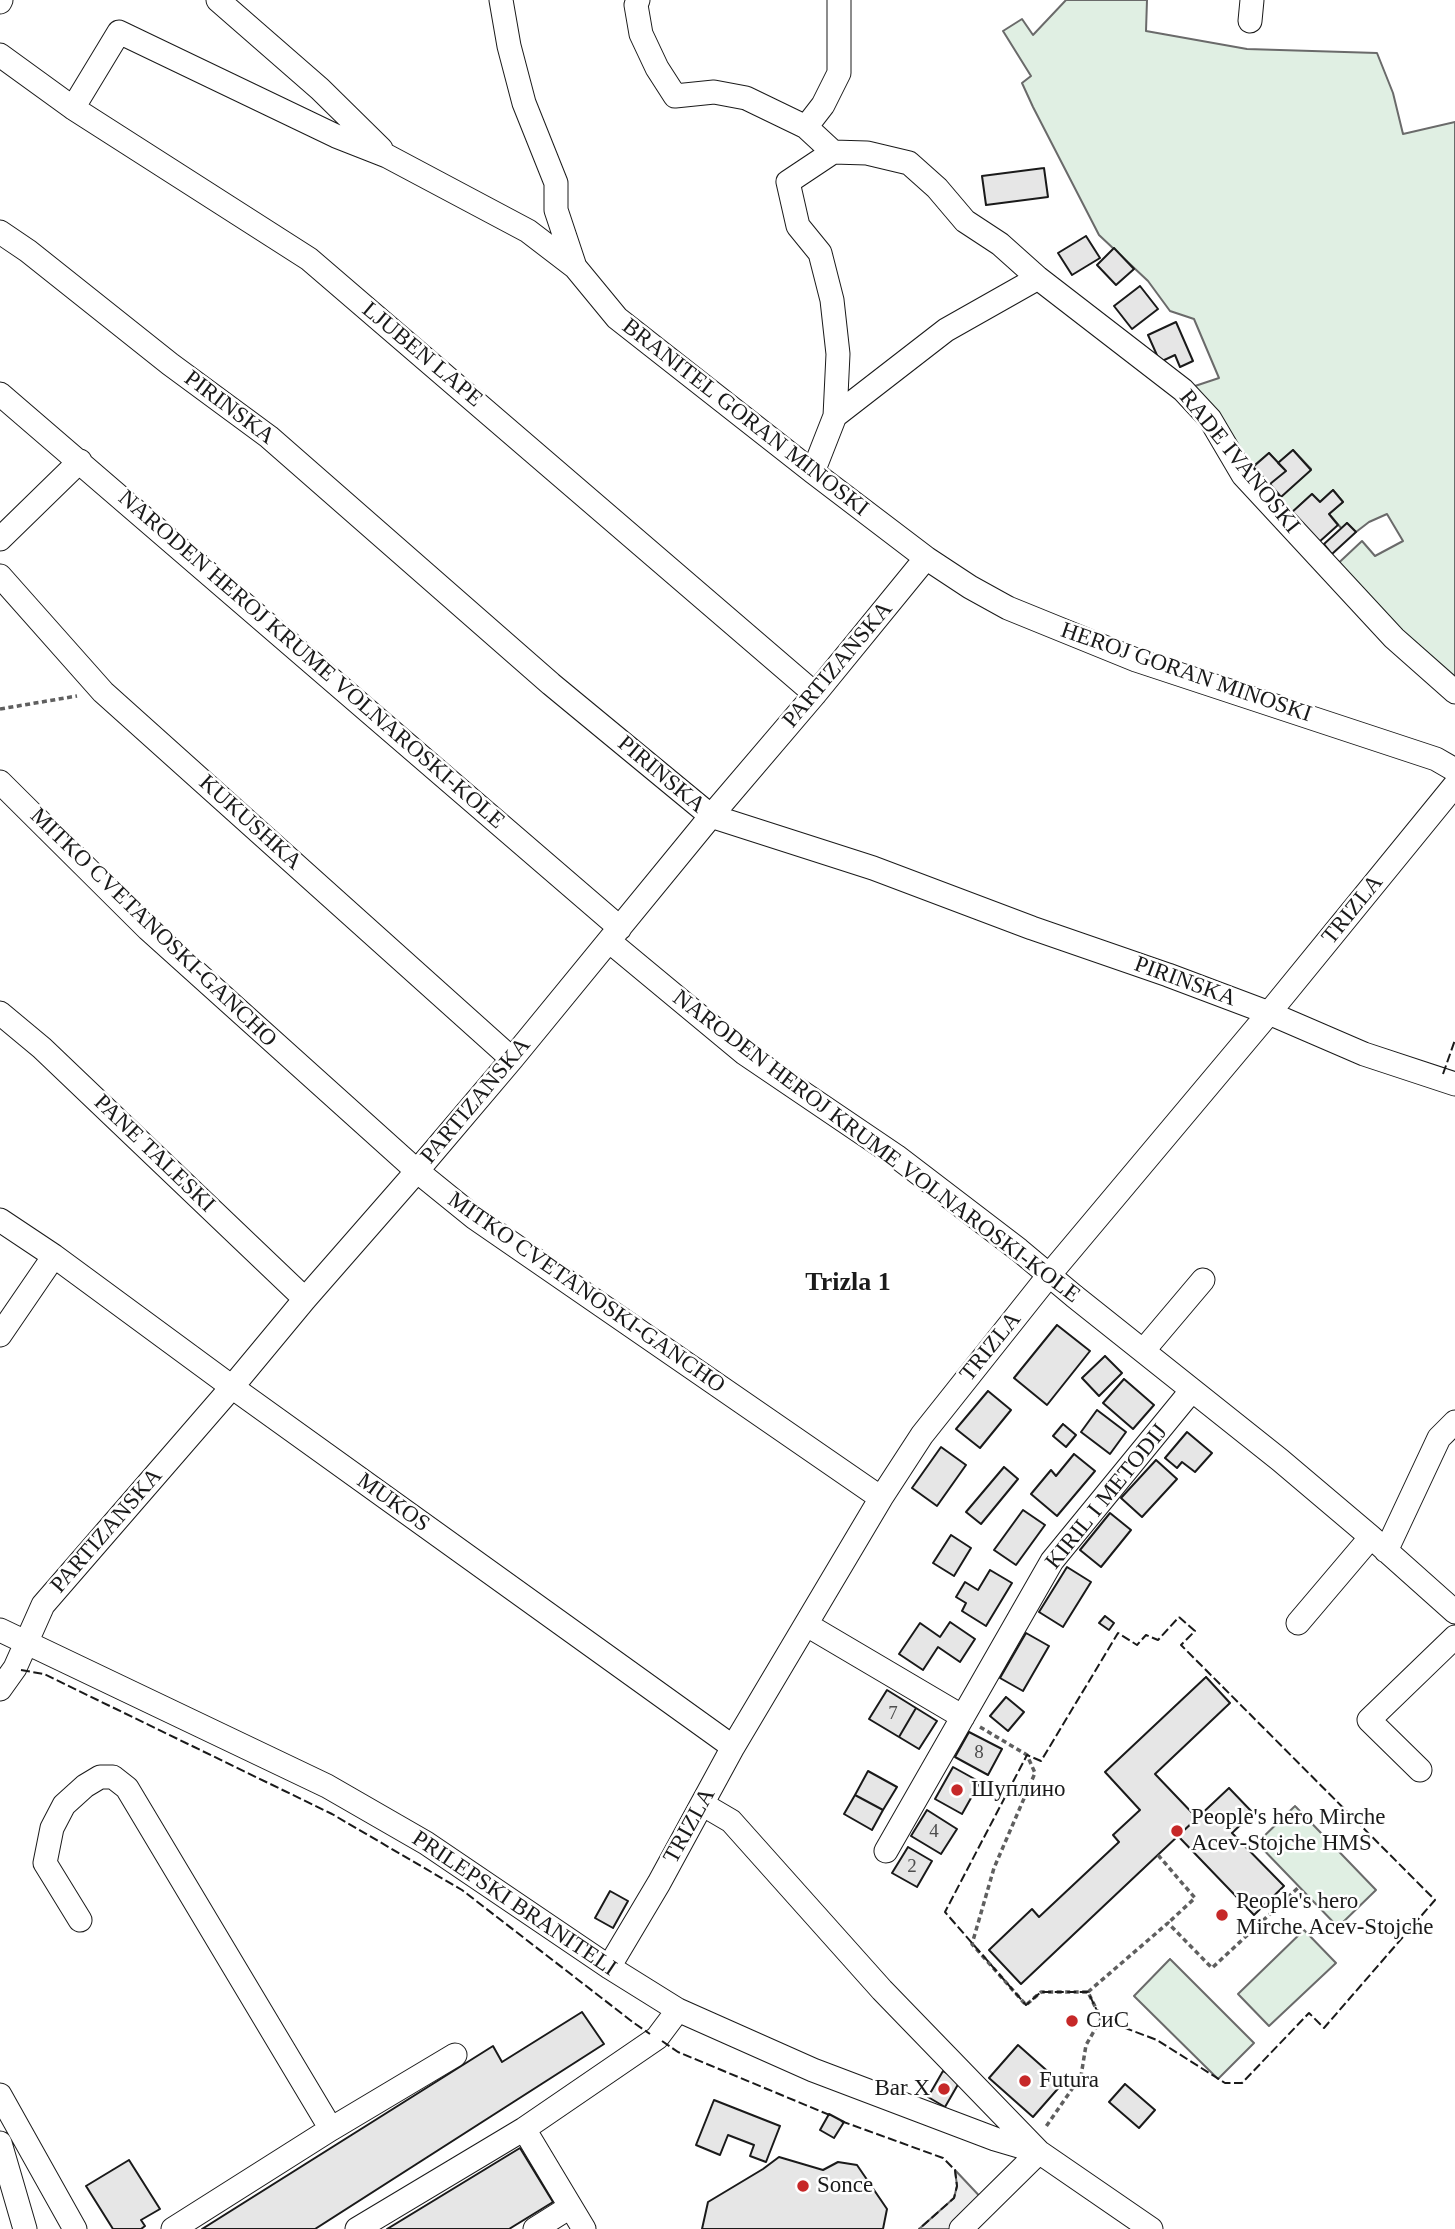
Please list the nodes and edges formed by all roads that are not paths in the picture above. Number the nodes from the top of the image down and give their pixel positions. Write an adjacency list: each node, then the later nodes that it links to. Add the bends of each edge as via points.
1 (501, 0): 11 (street, BRANITEL GORAN MINOSKI, via 521,91 555,183 556,209)
2 (638, 0): 7 (street, via 641,34 675,96 714,92 746,98)
3 (839, 0): 7 (street, via 839,73)
4 (233, 5): 9 (street, BRANITEL GORAN MINOSKI)
5 (0, 55): 6 (street, LJUBEN LAPE)
6 (73, 108): 9 (street, BRANITEL GORAN MINOSKI, via 119,32); 21 (street, LJUBEN LAPE, via 309,259)
7 (806, 127): 8 (street)
8 (833, 152): 12 (street, RADE IVANOSKI, via 867,153 909,163 965,222 1000,244); 14 (street, via 788,182 798,226 820,253 832,300 838,354)
9 (387, 156): 11 (street, BRANITEL GORAN MINOSKI, via 528,231)
10 (0, 232): 25 (street, PIRINSKA, via 269,437 551,684)
11 (575, 267): 16 (street, BRANITEL GORAN MINOSKI, via 617,318)
12 (1038, 278): 14 (street, via 946,330); 20 (street, RADE IVANOSKI, via 1183,390 1210,419 1243,475 1394,638)
13 (0, 394): 15 (street, NARODEN HEROJ KRUME VOLNAROSKI-KOLE)
14 (835, 416): 16 (street)
15 (80, 461): 17 (street); 26 (street, NARODEN HEROJ KRUME VOLNAROSKI-KOLE)
16 (813, 472): 18 (street, BRANITEL GORAN MINOSKI)
17 (0, 539)
18 (926, 558): 21 (street, PARTIZANSKA); 22 (street, HEROJ GORAN MINOSKI, via 1008,608 1136,660 1436,759)
19 (0, 576): 29 (street, KUKUSHKA, via 103,692)
20 (1455, 692)
21 (815, 694): 25 (street, PARTIZANSKA)
22 (1455, 770)
23 (0, 782): 31 (street, MITKO CVETANOSKI-GANCHO, via 148,929)
24 (1455, 785): 28 (street, TRIZLA)
25 (711, 816): 26 (street, PARTIZANSKA); 28 (street, PIRINSKA, via 873,868)
26 (615, 934): 29 (street, PARTIZANSKA); 34 (street, NARODEN HEROJ KRUME VOLNAROSKI-KOLE, via 744,1053 896,1156)
27 (0, 1013): 36 (street, PANE TALESKI)
28 (1269, 1013): 30 (street, PIRINSKA, via 1364,1054); 34 (street, TRIZLA)
29 (512, 1059): 31 (street, PARTIZANSKA)
30 (1455, 1084)
31 (417, 1171): 36 (street, PARTIZANSKA); 42 (street, MITKO CVETANOSKI-GANCHO, via 475,1218)
32 (0, 1220): 33 (street, MUKOS)
33 (54, 1256): 37 (street); 39 (street, MUKOS)
34 (1050, 1274): 38 (street, NARODEN HEROJ KRUME VOLNAROSKI-KOLE); 42 (street, TRIZLA, via 922,1435)
35 (1203, 1280): 38 (street)
36 (304, 1298): 39 (street, PARTIZANSKA)
37 (0, 1335)
38 (1143, 1351): 40 (street, NARODEN HEROJ KRUME VOLNAROSKI-KOLE)
39 (232, 1387): 49 (street, PARTIZANSKA, via 43,1605); 52 (street, MUKOS)
40 (1192, 1390): 43 (street, NARODEN HEROJ KRUME VOLNAROSKI-KOLE); 51 (street, KIRIL I METODIJ, via 1052,1561)
41 (1455, 1422): 43 (street, via 1439,1438)
42 (881, 1498): 46 (street, TRIZLA)
43 (1379, 1544): 44 (street, NARODEN HEROJ KRUME VOLNAROSKI-KOLE); 45 (street)
44 (1455, 1612)
45 (1298, 1623)
46 (807, 1625): 51 (street); 52 (street, TRIZLA)
47 (0, 1630): 49 (street, PRILEPSKI BRANITELI)
48 (1455, 1637): 53 (street, via 1369,1720)
49 (27, 1643): 50 (street, PARTIZANSKA); 57 (street, PRILEPSKI BRANITELI, via 327,1786 426,1843)
50 (0, 1689)
51 (963, 1717): 55 (street, KIRIL I METODIJ)
52 (733, 1746): 54 (street, TRIZLA)
53 (1420, 1770)
54 (702, 1804): 57 (street, TRIZLA); 64 (street, PRILEPSKI BRANITELI, via 731,1821 882,1990)
55 (886, 1851)
56 (80, 1920): 61 (street, via 45,1863 52,1828 64,1805 85,1786 100,1777 113,1777 127,1788)
57 (609, 1967): 58 (street, PRILEPSKI BRANITELI)
58 (678, 2010): 62 (street, via 657,2038); 64 (street, PRILEPSKI BRANITELI, via 813,2070)
59 (455, 2054): 61 (street)
60 (0, 2095): 67 (street)
61 (331, 2129): 68 (street)
62 (523, 2129): 65 (street); 69 (street)
63 (0, 2143): 66 (street)
64 (1039, 2152): 72 (street); 73 (street, PRILEPSKI BRANITELI)
65 (570, 2207): 70 (street); 71 (street)
66 (25, 2229)
67 (75, 2229)
68 (173, 2229)
69 (357, 2229)
70 (535, 2229)
71 (583, 2229)
72 (961, 2229)
73 (1151, 2229)

